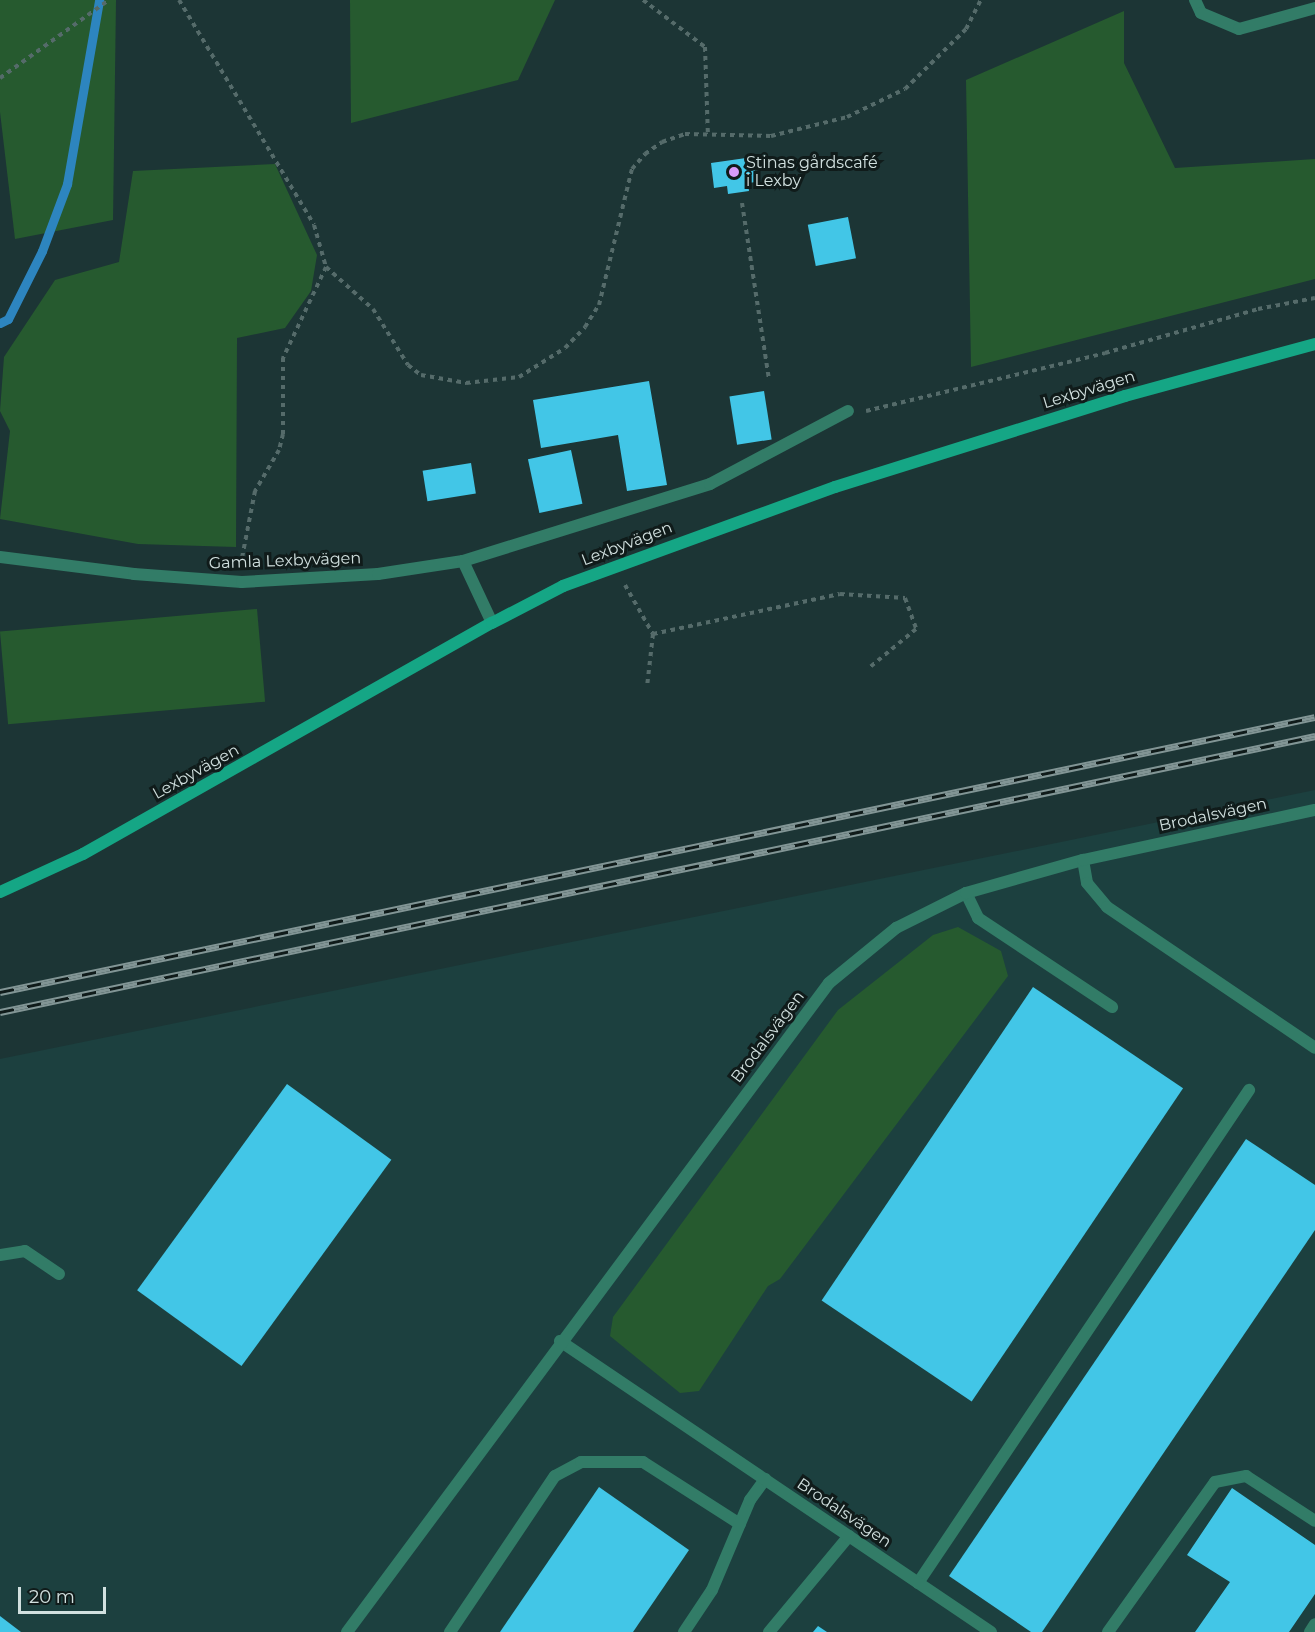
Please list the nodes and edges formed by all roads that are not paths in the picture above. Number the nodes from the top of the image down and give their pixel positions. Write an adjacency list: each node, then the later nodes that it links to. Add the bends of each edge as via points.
1 (1195, 0): 2 (street, via 1201,13 1239,29)
2 (1309, 6)
3 (1315, 344): 7 (street, Lexbyvägen, via 1125,396 846,483 563,586)
4 (848, 411): 6 (street, Lexbyvägen, via 710,484)
5 (0, 557): 6 (street, Gamla Lexbyvägen, via 134,574 242,582 378,574)
6 (463, 561): 7 (street)
7 (492, 622): 10 (street, Lexbyvägen, via 83,854)
8 (1315, 810): 9 (street, Brodalsvägen)
9 (1083, 860): 11 (street, Brodalsvägen); 13 (street, via 1087,883 1107,907)
10 (0, 892)
11 (966, 893): 12 (street, via 978,918); 17 (street, Brodalsvägen, via 896,928 830,982)
12 (1112, 1007)
13 (1315, 1048)
14 (1249, 1090): 22 (street)
15 (0, 1256): 16 (street, via 25,1251)
16 (59, 1275)
17 (560, 1341): 18 (street, Brodalsvägen); 24 (street, Brodalsvägen)
18 (765, 1479): 20 (street); 21 (street, Brodalsvägen)
19 (1315, 1521): 29 (street, via 1246,1476 1215,1482)
20 (740, 1524): 25 (street, via 643,1462 581,1462 555,1476); 26 (street, via 712,1590)
21 (849, 1536): 22 (street, Brodalsvägen); 27 (street)
22 (918, 1583): 28 (street, Brodalsvägen)
23 (1315, 1624): 30 (street)
24 (347, 1632)
25 (450, 1632)
26 (684, 1632)
27 (769, 1632)
28 (990, 1632)
29 (1108, 1632)
30 (1310, 1632)

